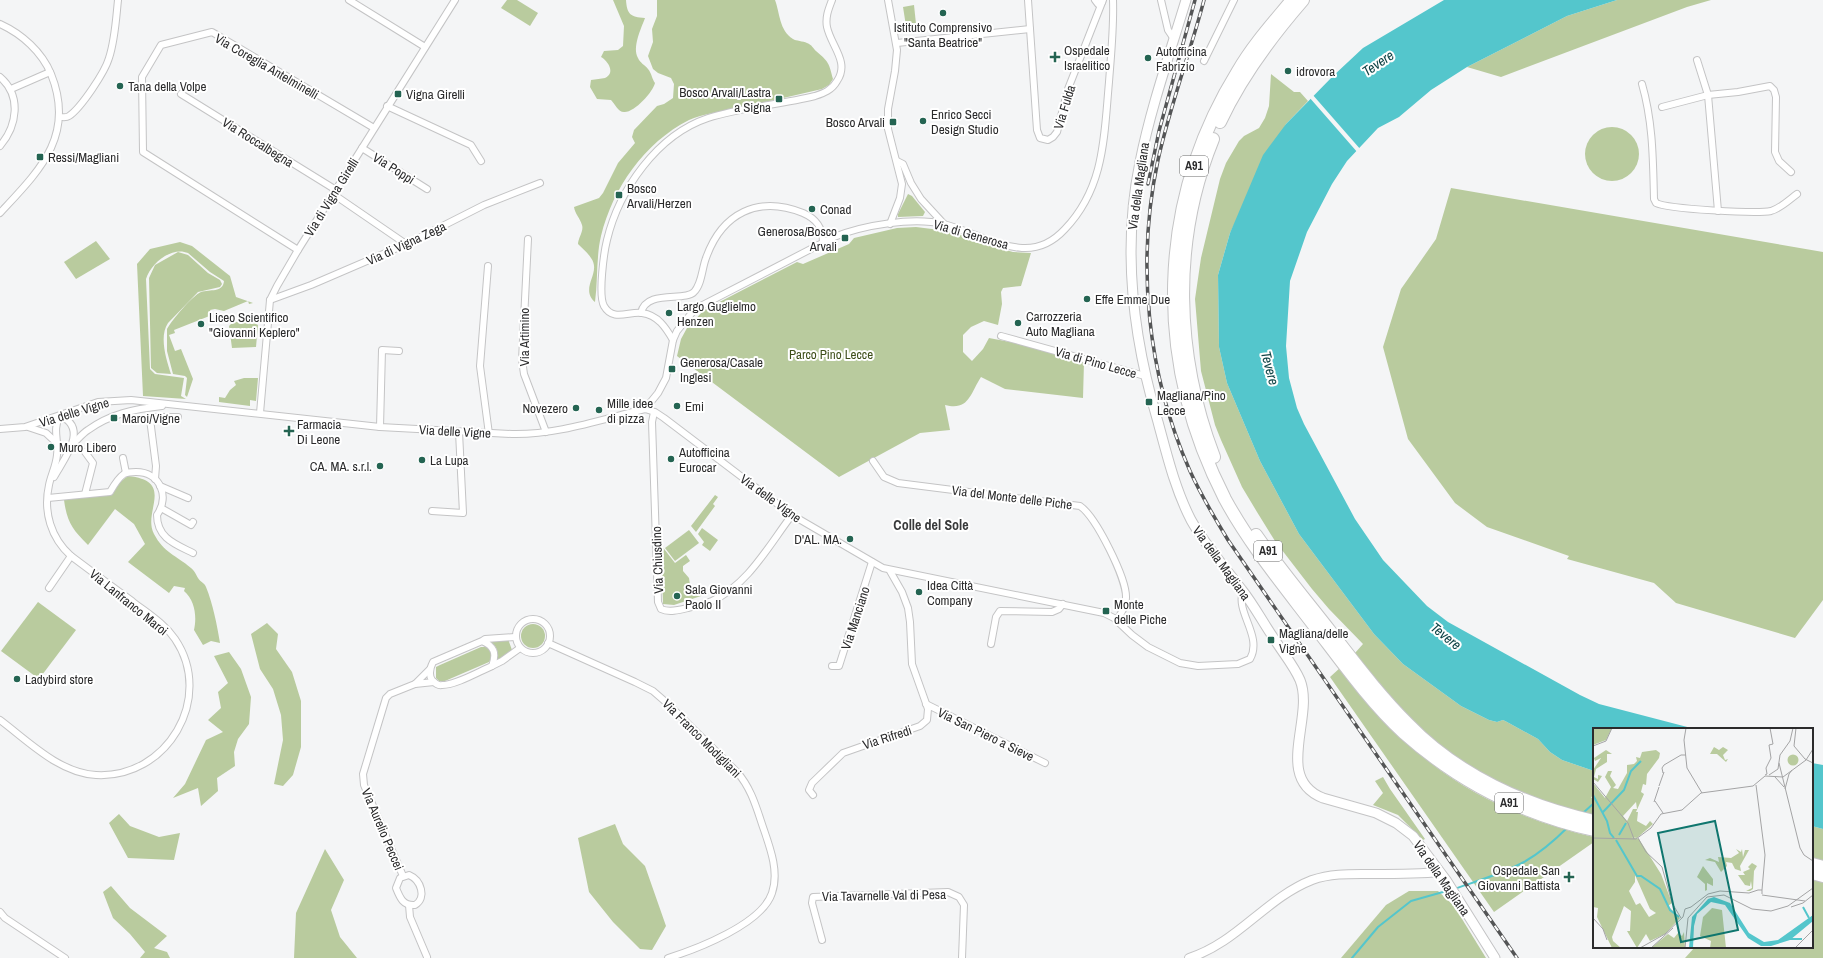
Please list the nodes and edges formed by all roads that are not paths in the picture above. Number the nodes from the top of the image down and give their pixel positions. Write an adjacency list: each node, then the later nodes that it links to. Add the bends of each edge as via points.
1 (118, 0): 31 (street, via 112,46 106,65 82,102 68,116)
2 (349, 0): 19 (street)
3 (455, 0): 19 (street, Via di Vigna Girelli)
4 (832, 0): 54 (street, via 827,14 827,27 842,68 832,88 808,98 726,113 692,125 658,151 628,187 614,216 607,240 602,300 612,314 624,316)
5 (888, 0): 18 (street)
6 (1028, 0): 16 (street, Via Fulda)
7 (1095, 0): 13 (street, via 1098,4)
8 (1161, 0): 17 (street, via 1168,30)
9 (1186, 0): 17 (main road, Via della Magliana)
10 (1234, 0): 21 (street)
11 (1292, 0): 23 (highway, A91, via 1260,38)
12 (1303, 0): 23 (highway, A91)
13 (1103, 1): 16 (street, Via Fulda, via 1068,89 1057,132 1048,140 1040,138 1037,130)
14 (1113, 1): 45 (street, Via di Generosa, via 1111,54 1100,164 1091,189 1072,221 1053,239 1033,248 1009,245)
15 (0, 24): 22 (street, via 25,39)
16 (1030, 29): 18 (street)
17 (1174, 40): 58 (main road, Via della Magliana, via 1144,144 1132,212 1134,304)
18 (897, 44): 36 (street, via 888,123)
19 (425, 47): 29 (street, Via di Vigna Girelli)
20 (1697, 60): 28 (street)
21 (1204, 61)
22 (50, 72): 26 (street); 31 (street, via 58,95)
23 (1240, 75): 109 (highway, A91, via 1200,176 1179,266 1184,334 1194,396 1216,463 1237,504 1267,549 1379,693 1408,725 1469,777)
24 (0, 77): 26 (street)
25 (1642, 84): 42 (street, via 1651,121 1655,201 1664,206)
26 (11, 89): 33 (street, via 14,121 10,133)
27 (181, 94): 40 (street, Via Roccalbegna)
28 (1708, 95): 30 (street); 37 (street, via 1742,92 1766,86 1773,89 1776,100 1775,152 1779,161); 42 (street)
29 (387, 106): 32 (street, Via di Vigna Girelli); 35 (street, via 471,145)
30 (1662, 107)
31 (60, 117): 43 (street, via 47,156 28,183)
32 (374, 128): 34 (street, Via di Vigna Girelli); 49 (street, Via Coreglia Antelminelli, via 212,32 161,45 142,77 142,152)
33 (0, 146)
34 (362, 148): 39 (street, Via Poppi); 40 (street, Via di Vigna Girelli)
35 (481, 161)
36 (896, 162): 44 (street, via 902,189); 45 (street, via 903,164 918,195)
37 (1791, 172)
38 (540, 184): 52 (street, Via di Vigna Zega, via 484,205 411,242)
39 (427, 189)
40 (334, 192): 47 (street, Via Roccalbegna); 49 (street, Via di Vigna Girelli)
41 (1797, 194): 42 (street, via 1780,207 1769,211)
42 (1718, 211)
43 (0, 213)
44 (890, 224): 45 (street, Via di Generosa, via 918,221); 48 (street, Via di Generosa, via 846,232)
45 (944, 224)
46 (528, 239): 69 (street, Via Artimino, via 522,360 524,374)
47 (403, 242)
48 (823, 243): 51 (street, via 822,229 816,221 792,209 773,205 756,207 727,223 711,245 698,287); 53 (street, Via di Generosa)
49 (298, 250): 52 (street, Via di Vigna Girelli)
50 (488, 266): 70 (street, via 480,366)
51 (690, 295): 53 (street); 54 (street, via 654,300 642,309)
52 (270, 300): 62 (street, Via di Vigna Girelli)
53 (698, 306): 56 (street, Via di Generosa, via 682,324)
54 (641, 313): 56 (street, via 660,322)
55 (1001, 336): 58 (street, Via di Pino Lecce)
56 (673, 340): 60 (street, Via di Generosa, via 666,378)
57 (399, 351): 66 (street, via 382,350)
58 (1146, 376): 92 (main road, Via della Magliana, via 1171,470 1184,505 1205,542)
59 (175, 405): 62 (street, Via delle Vigne); 63 (street, Via delle Vigne, via 113,400 92,404); 72 (street, Via Lanfranco Maroi, via 134,410 111,416 85,432)
60 (645, 409): 61 (street, Via delle Vigne); 69 (street, Via delle Vigne)
61 (654, 412): 85 (street, Via delle Vigne); 85 (street, Via Chiusdino, via 652,422 658,602 661,609 668,611 686,608 708,602 725,593 750,570)
62 (260, 413): 66 (street, Via delle Vigne)
63 (60, 416): 65 (street, Via delle Vigne); 71 (street, Via Lanfranco Maroi, via 56,426); 72 (street, Via Lanfranco Maroi, via 73,428)
64 (178, 417): 77 (street, via 150,419 156,466)
65 (25, 427): 67 (street, Via delle Vigne); 71 (street, via 46,433)
66 (380, 427): 68 (street, Via delle Vigne)
67 (0, 429)
68 (459, 432): 70 (street, Via delle Vigne); 84 (street, via 463,513)
69 (546, 432): 70 (street, Via delle Vigne)
70 (489, 434)
71 (57, 442): 72 (street, via 64,448); 79 (street, Via Lanfranco Maroi, via 57,458)
72 (71, 446): 79 (street, Via Lanfranco Maroi)
73 (86, 452): 80 (street, via 92,463)
74 (123, 458): 76 (street)
75 (873, 461): 94 (street, Via del Monte delle Piche, via 884,477 898,483 1080,506 1099,529 1124,586 1125,605)
76 (126, 474): 77 (street, via 141,472); 80 (street, via 116,482 110,492)
77 (155, 479): 78 (street)
78 (160, 486): 82 (street); 83 (street, via 164,499)
79 (48, 487): 81 (street, Via Lanfranco Maroi)
80 (86, 494): 81 (street)
81 (48, 498): 88 (street, Via Lanfranco Maroi, via 48,517 52,531)
82 (188, 498)
83 (161, 508): 86 (street, via 191,525); 87 (street, via 157,520 166,539)
84 (432, 511)
85 (792, 515): 89 (street, Via delle Vigne)
86 (193, 522)
87 (193, 553)
88 (71, 556): 91 (street); 106 (street, Via Lanfranco Maroi, via 164,626 174,639 184,655 189,672 187,708 182,723 171,741 149,761 131,770 96,775 70,769)
89 (872, 562): 90 (street, Via delle Vigne); 101 (street, Via Manciano, via 839,666)
90 (890, 571): 93 (street, Via delle Vigne); 105 (street, Via Rifredi, via 908,608 912,664)
91 (49, 588)
92 (1243, 591): 94 (street, Via delle Vigne, via 1241,599 1254,648 1250,659 1242,664 1198,666 1180,663 1148,647); 114 (main road, Via della Magliana, via 1301,683 1304,704 1297,764 1306,785 1318,796 1365,809 1396,823 1413,836)
93 (1063, 604): 94 (street, Via delle Vigne, via 1104,613); 98 (street, via 1052,612 1000,611 996,617)
94 (1117, 620)
95 (515, 638): 96 (street, Via Aurelio Peccei); 97 (street, via 518,626 532,618 547,626); 99 (street)
96 (482, 640): 100 (street, via 494,650); 102 (street, Via Aurelio Peccei, via 433,662)
97 (548, 643): 99 (street, via 541,651 535,653); 121 (street, Via Franco Modigliani, via 660,696 737,772 752,796 772,858 774,881 771,897 759,912 733,930)
98 (991, 644)
99 (520, 648): 100 (street, Via Aurelio Peccei)
100 (492, 666): 103 (street, Via Aurelio Peccei, via 449,684 441,686)
101 (832, 666)
102 (430, 669): 103 (street, via 430,678); 104 (street, Via Aurelio Peccei)
103 (434, 682): 104 (street, Via Aurelio Peccei)
104 (415, 684): 113 (street, Via Aurelio Peccei, via 386,698 363,774 364,785)
105 (926, 704): 107 (street, Via San Piero a Sieve); 108 (street, Via Rifredi, via 928,717 920,726 843,752 812,783 809,788)
106 (0, 720)
107 (1045, 763)
108 (812, 795)
109 (1593, 827)
110 (1813, 864): 111 (highway)
111 (1823, 867)
112 (1813, 873): 115 (highway)
113 (403, 876): 116 (street, via 397,882 396,888 401,900); 116 (street, via 410,875 417,879 422,892 420,902)
114 (1443, 876): 123 (street, via 1338,874 1313,880 1284,895 1218,945 1203,954); 124 (main road, Via della Magliana)
115 (1823, 876)
116 (409, 905): 119 (street, via 410,917)
117 (0, 912): 120 (street, via 5,918)
118 (822, 940): 122 (street, Via Tavarnelle Val di Pesa, via 812,903 813,897 948,892 959,897 964,905)
119 (427, 957)
120 (65, 958)
121 (668, 958)
122 (962, 958)
123 (1189, 958)
124 (1495, 958)

